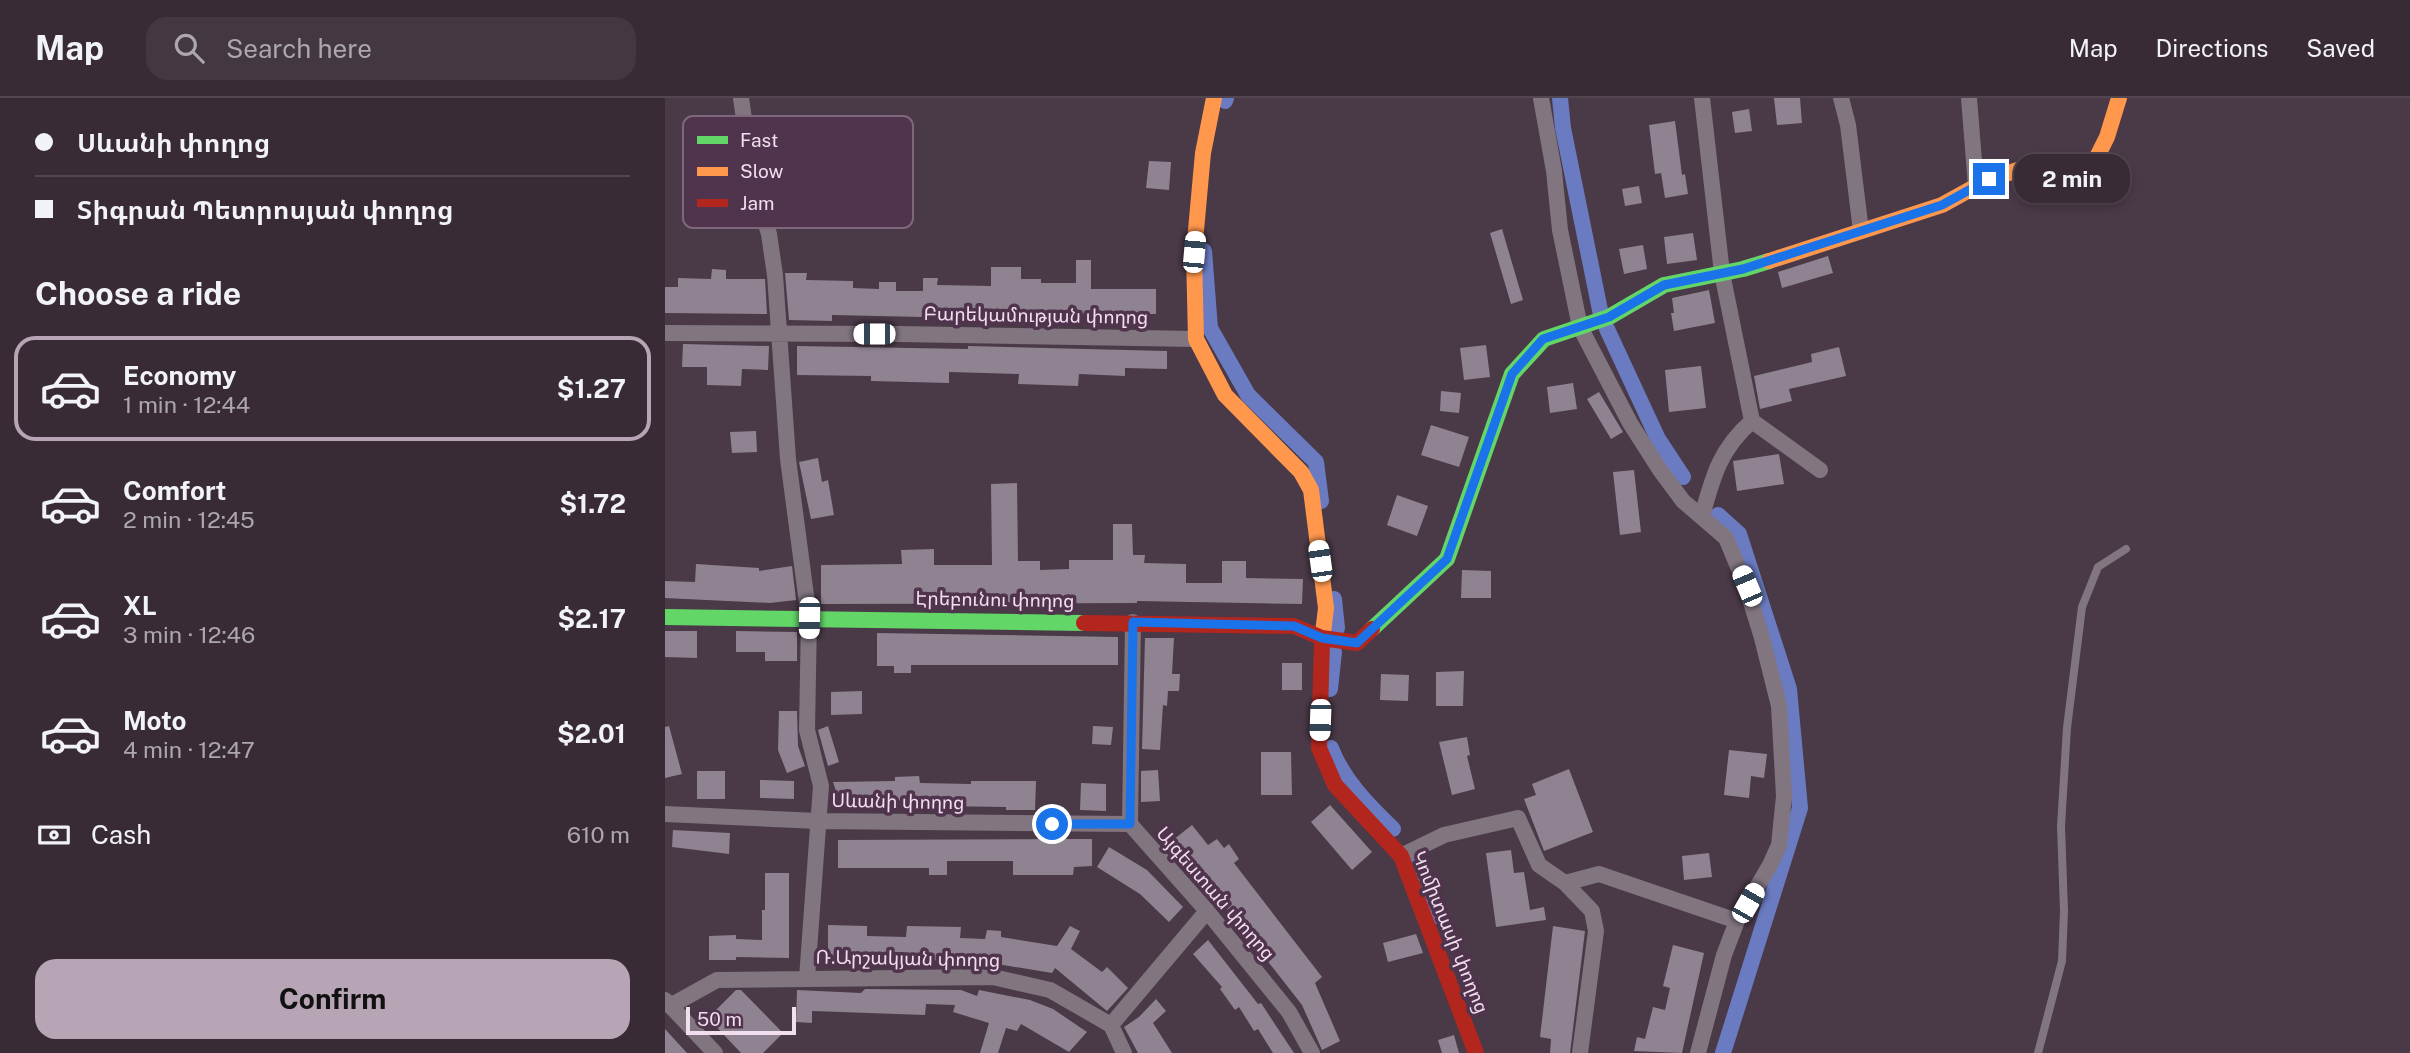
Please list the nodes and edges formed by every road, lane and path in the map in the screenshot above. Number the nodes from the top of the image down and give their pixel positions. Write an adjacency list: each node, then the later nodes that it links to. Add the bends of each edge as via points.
1 (741, 98): 8 (street)
2 (1215, 98): 16 (street, Կոմիտասի փողոց, via 1203,153 1194,252)
3 (1541, 98): 13 (street)
4 (1702, 98): 12 (street)
5 (1841, 98): 11 (street)
6 (1969, 98): 9 (street)
7 (2119, 98): 9 (street, via 2095,161 2018,170)
8 (744, 116)
9 (1976, 186): 11 (street, via 1942,205)
10 (767, 228): 15 (street)
11 (1861, 231): 12 (street)
12 (1722, 273): 13 (street, via 1664,285 1609,317); 17 (street)
13 (1580, 327): 19 (street, via 1660,470 1683,501); 24 (street, Էրեբունու փողոց, via 1543,339 1512,374 1447,559 1357,643)
14 (665, 333): 15 (street, Բարեկամության փողոց)
15 (779, 334): 16 (street, Բարեկամության փողոց); 22 (street, via 787,459)
16 (1196, 339): 24 (street, Կոմիտասի փողոց, via 1225,394 1301,472 1311,490 1326,608)
17 (1752, 421): 18 (street); 19 (street, via 1722,456)
18 (1820, 470)
19 (1702, 516): 31 (street, via 1726,538 1747,586 1779,706 1784,796 1779,845)
20 (2126, 549): 41 (lane, via 2098,567 2083,607 2067,728 2061,961)
21 (665, 617): 22 (street, Էրեբունու փողոց)
22 (809, 618): 23 (street, Էրեբունու փողոց); 26 (street, via 807,730 821,786)
23 (1133, 622): 24 (street, Էրեբունու փողոց, via 1294,626); 27 (street, Այգեստան փողոց)
24 (1322, 638): 28 (street, Կոմիտասի փողոց, via 1319,748 1335,785)
25 (665, 814): 26 (street, Սևանի փողոց)
26 (817, 821): 27 (street, Սևանի փողոց); 32 (street)
27 (1130, 824): 30 (street, Այգեստան փողոց)
28 (1401, 856): 29 (street, via 1444,835 1518,818 1539,865); 38 (street, Կոմիտասի փողոց)
29 (1565, 883): 31 (street, via 1599,874); 39 (street, via 1592,911 1595,931)
30 (1207, 911): 34 (street); 37 (street, Այգեստան փողոց, via 1289,1012)
31 (1737, 922): 40 (street)
32 (807, 978): 33 (street, Ռ.Արշակյան փողոց, via 717,980); 34 (street, Ռ.Արշակյան փողոց, via 993,977 1050,990)
33 (667, 1003): 35 (street)
34 (1111, 1025): 36 (street)
35 (715, 1053)
36 (1124, 1053)
37 (1312, 1053)
38 (1476, 1053)
39 (1580, 1053)
40 (1697, 1053)
41 (2038, 1053)

